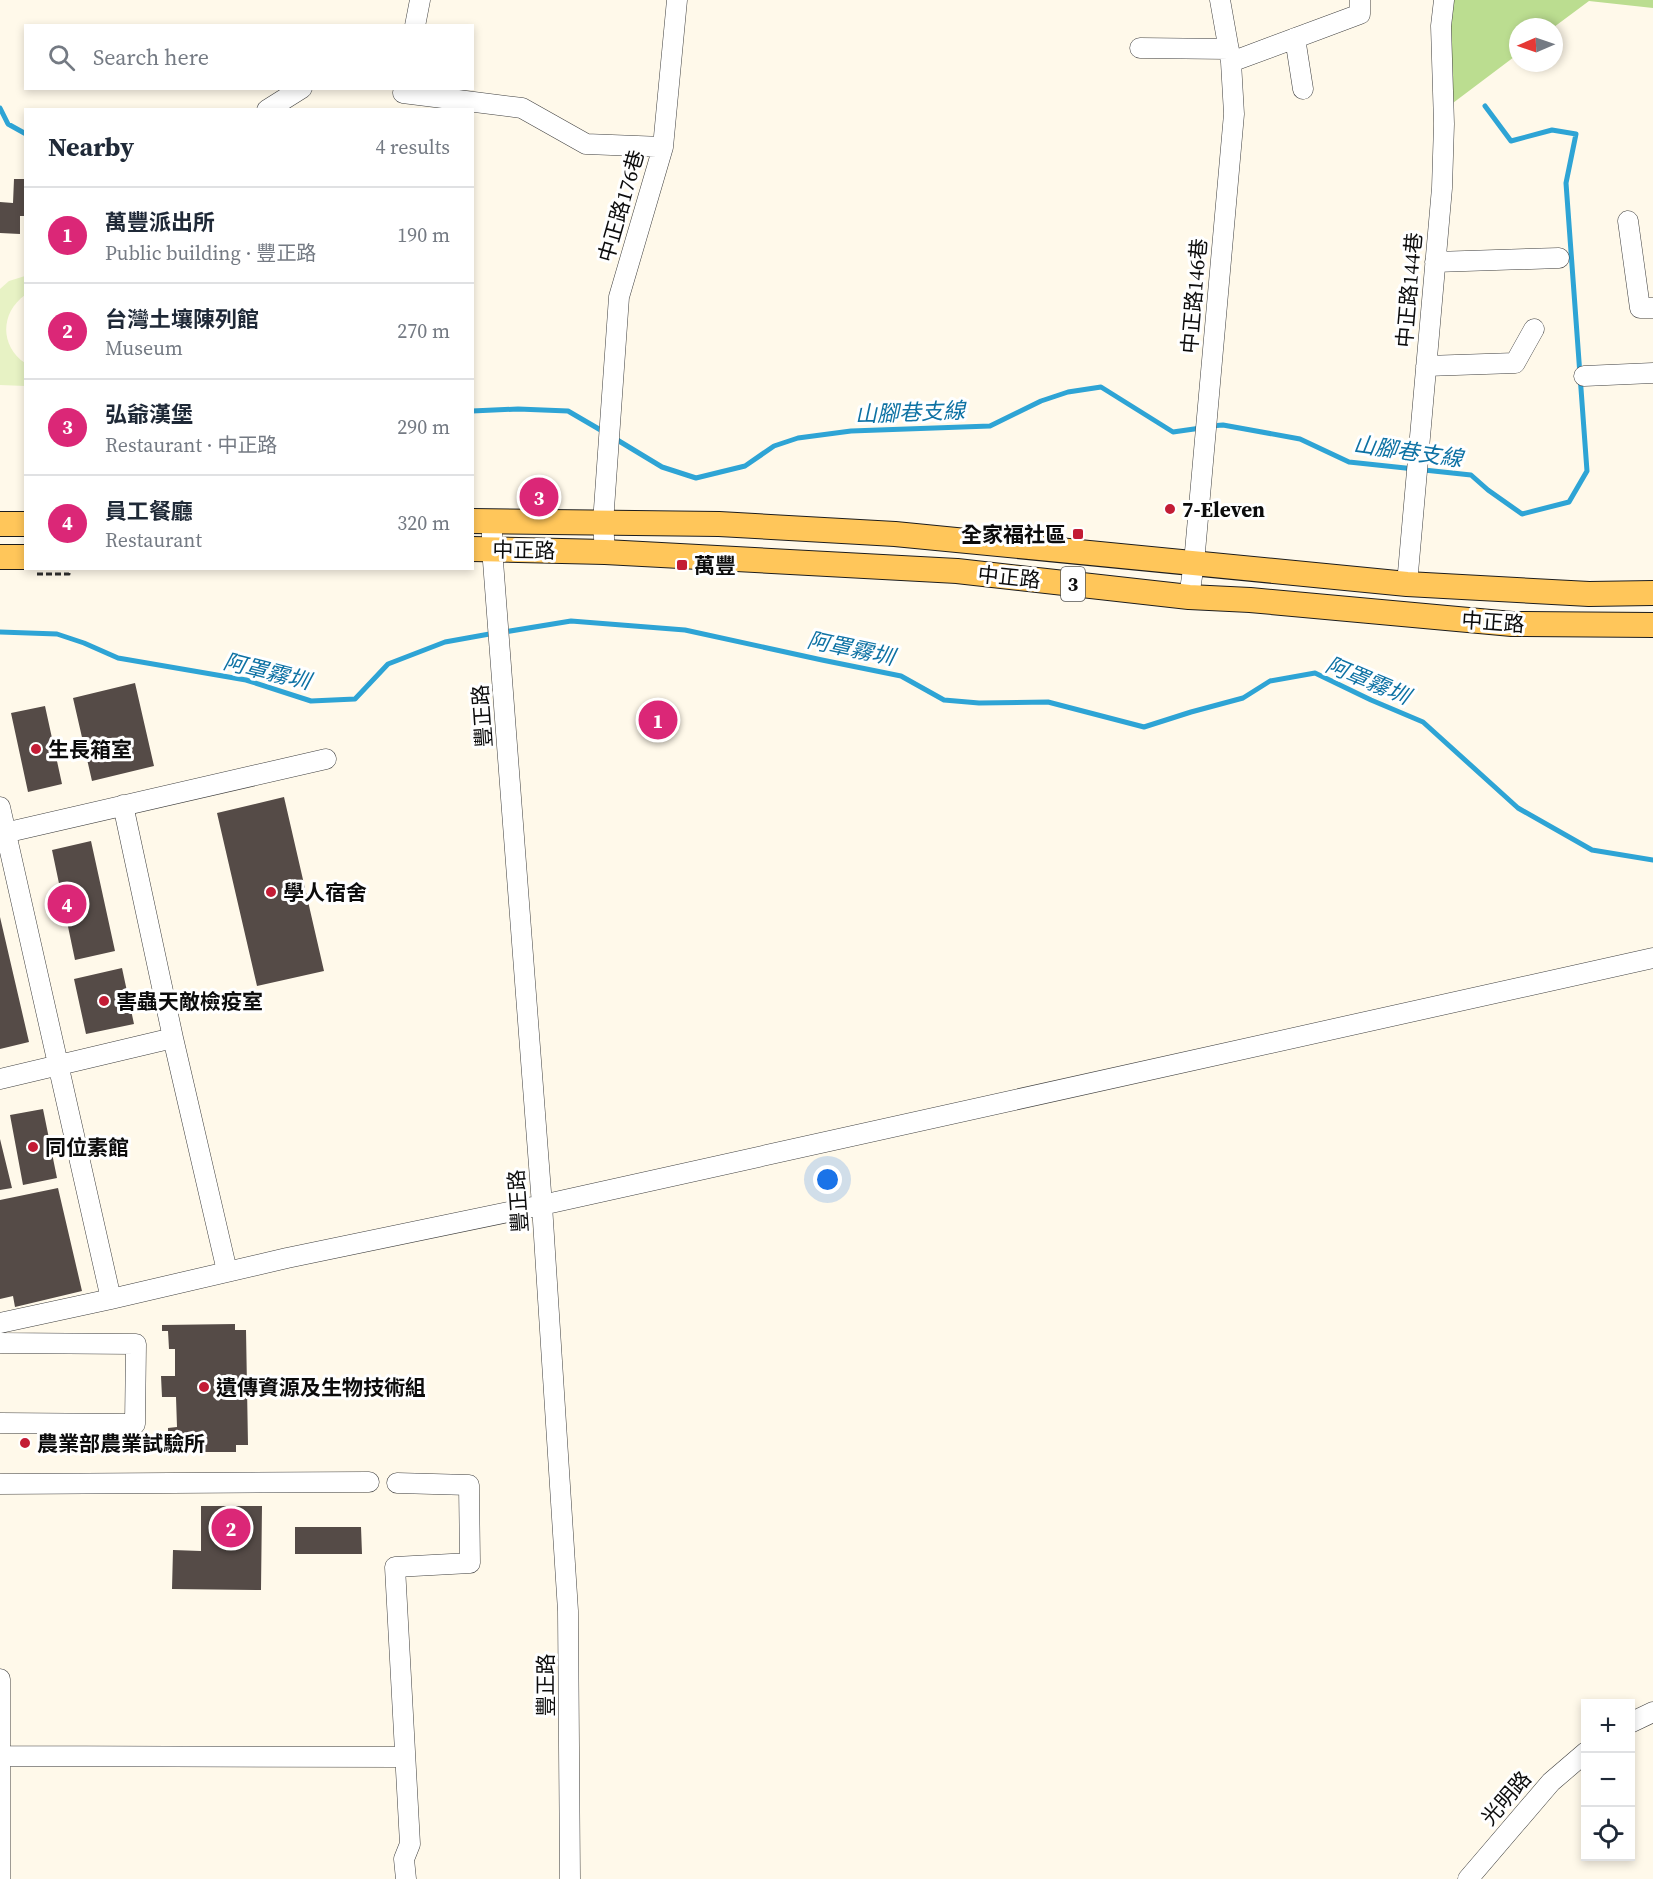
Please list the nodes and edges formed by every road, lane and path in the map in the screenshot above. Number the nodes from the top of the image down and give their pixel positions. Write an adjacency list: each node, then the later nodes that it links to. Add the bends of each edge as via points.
1 (420, 0): 6 (street)
2 (677, 0): 14 (street)
3 (1220, 0): 9 (street, 中正路146巷)
4 (1360, 0): 7 (street, via 1360,14)
5 (1444, 0): 17 (street, 中正路144巷, via 1444,124)
6 (415, 24)
7 (1295, 38): 9 (street); 10 (street)
8 (1140, 48): 9 (street)
9 (1230, 55): 30 (street, 中正路146巷, via 1234,114)
10 (1303, 89)
11 (299, 90): 13 (street)
12 (404, 90): 14 (street, 中正路176巷, via 403,93 522,108 586,144)
13 (270, 108)
14 (663, 147): 24 (street, 中正路176巷, via 618,297)
15 (1628, 221): 18 (street, via 1640,308)
16 (1559, 258): 17 (street)
17 (1436, 262): 20 (street, 中正路144巷)
18 (1653, 308)
19 (1534, 329): 20 (street, via 1515,363)
20 (1426, 366): 34 (street, 中正路144巷)
21 (1653, 372): 22 (street)
22 (1584, 376)
23 (482, 521): 24 (main road, 中正路 / 3); 27 (street, 豐正路)
24 (603, 523): 28 (street, 中正路176巷); 30 (main road, 中正路 / 3, via 719,524 895,534)
25 (0, 524): 26 (main road)
26 (24, 524)
27 (482, 549): 28 (main road, 中正路 / 3); 46 (street, 豐正路)
28 (605, 552): 36 (main road, 中正路 / 3, via 957,571)
29 (0, 557): 31 (main road)
30 (1194, 563): 34 (main road, 中正路 / 3); 36 (street, 中正路146巷)
31 (24, 564)
32 (51, 570): 33 (path, via 69,574)
33 (69, 570)
34 (1407, 584): 35 (main road, 中正路 / 3, via 1589,594)
35 (1653, 593)
36 (1189, 597): 37 (main road, 中正路 / 3, via 1512,624)
37 (1653, 625)
38 (326, 759): 39 (street)
39 (123, 805): 41 (street); 43 (street)
40 (0, 807): 41 (street)
41 (3, 833): 44 (street)
42 (1653, 958): 46 (street)
43 (173, 1038): 44 (street); 47 (street)
44 (57, 1065): 45 (street); 48 (street)
45 (0, 1078)
46 (542, 1205): 47 (street); 63 (street, 豐正路, via 568,1611)
47 (227, 1271): 48 (street)
48 (111, 1299): 49 (street)
49 (0, 1323)
50 (0, 1343): 51 (street, via 136,1344 135,1424)
51 (0, 1423)
52 (369, 1482): 53 (street)
53 (0, 1484)
54 (397, 1484): 60 (street, via 469,1485 470,1563 395,1568)
55 (0, 1678): 59 (street)
56 (1653, 1712): 57 (street)
57 (1635, 1721)
58 (1585, 1753): 64 (street, 光明路, via 1551,1782)
59 (0, 1756): 60 (street); 61 (street)
60 (405, 1757): 62 (street, via 410,1844 404,1859)
61 (0, 1879)
62 (406, 1879)
63 (570, 1879)
64 (1468, 1879)

